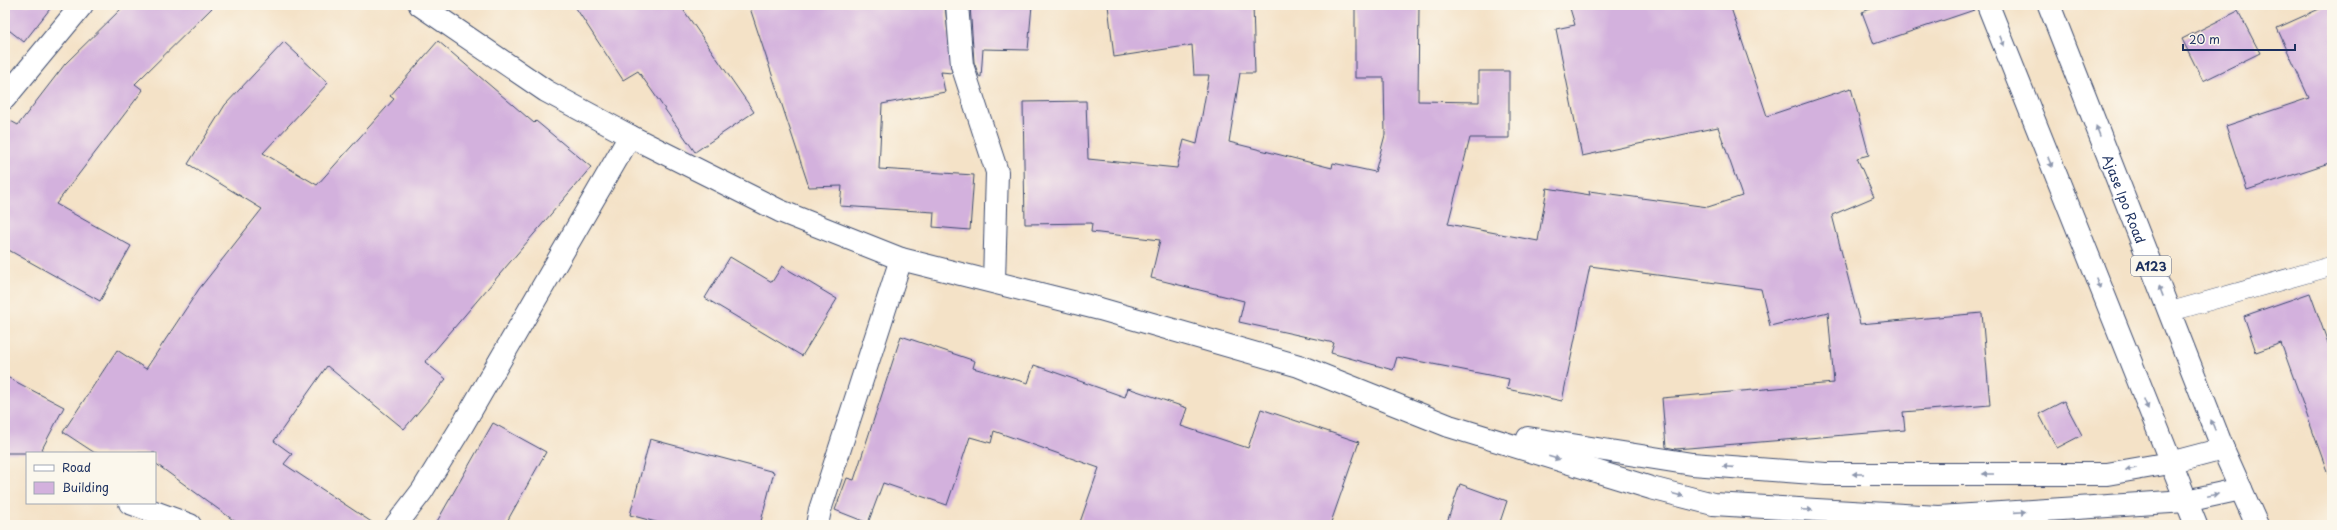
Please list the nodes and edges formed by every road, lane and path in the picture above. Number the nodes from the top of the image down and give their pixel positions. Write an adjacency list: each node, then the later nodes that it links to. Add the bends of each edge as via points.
1 (82, 5): 6 (main road)
2 (420, 5): 7 (main road, via 546,92)
3 (957, 5): 10 (main road, via 962,65 997,172)
4 (1988, 5): 14 (main road, one-way to 14)
5 (2049, 5): 11 (main road, Ajase Ipo Road / A123, one-way to 5)
6 (5, 98)
7 (630, 136): 8 (main road, via 780,211); 19 (main road, via 462,426 422,490)
8 (901, 259): 10 (main road); 20 (main road)
9 (2332, 266): 11 (lane)
10 (994, 281): 12 (main road, via 1299,366)
11 (2169, 312): 13 (main road, Ajase Ipo Road / A123, one-way to 11)
12 (1449, 426): 14 (main road, one-way to 12, via 2107,474 1826,474 1692,464); 16 (main road, one-way to 16, via 1651,488 1713,504 1939,517)
13 (2223, 449): 14 (main road); 15 (main road, Ajase Ipo Road / A123)
14 (2170, 463): 16 (main road)
15 (2241, 489): 16 (main road, one-way to 15); 22 (main road, Ajase Ipo Road / A123)
16 (2186, 501): 21 (main road)
17 (133, 504): 18 (main road)
18 (190, 525)
19 (396, 525)
20 (817, 525)
21 (2196, 525)
22 (2257, 525)

